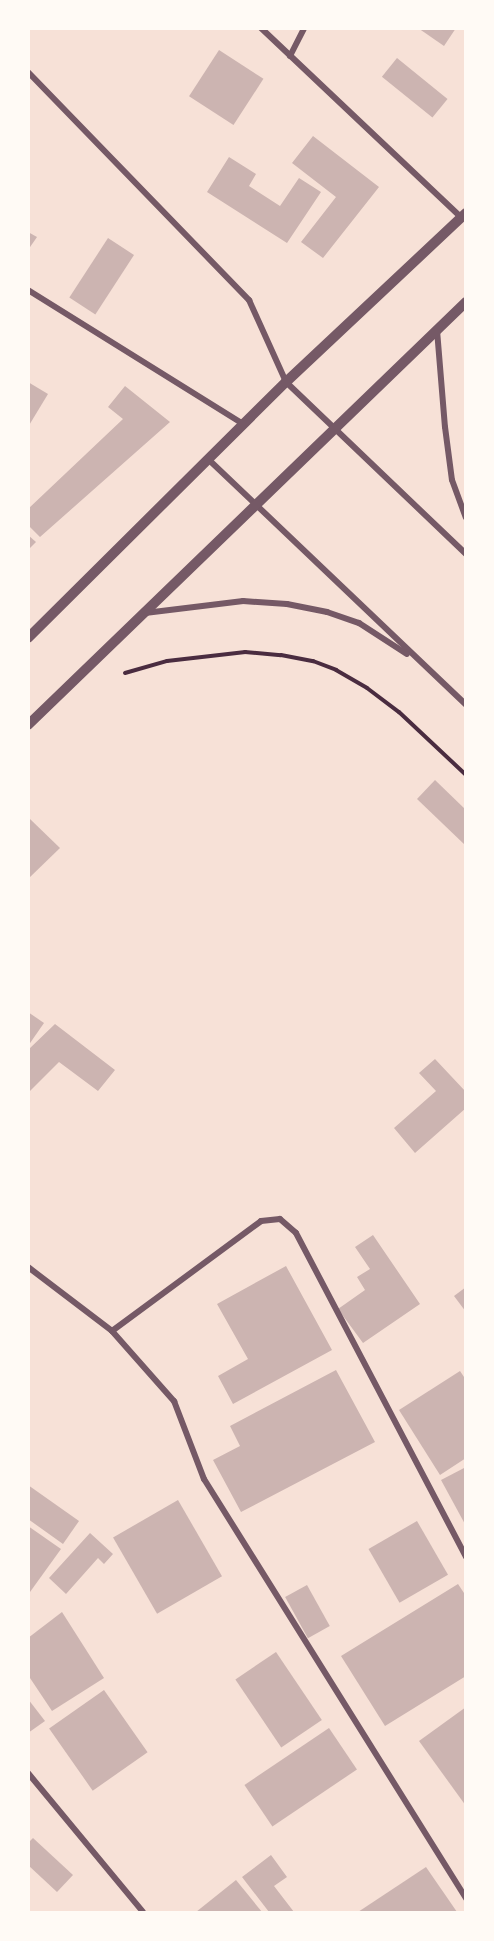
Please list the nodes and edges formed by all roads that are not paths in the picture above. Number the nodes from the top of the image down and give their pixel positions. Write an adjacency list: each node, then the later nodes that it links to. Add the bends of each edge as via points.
1 (261, 28): 3 (street)
2 (304, 28): 3 (street)
3 (290, 56): 5 (street)
4 (28, 72): 9 (street, via 249,300)
5 (463, 215): 9 (street)
6 (28, 290): 10 (street)
7 (465, 302): 8 (street)
8 (437, 330): 11 (street); 14 (street, via 452,480)
9 (286, 382): 10 (street); 11 (street)
10 (243, 424): 12 (street)
11 (335, 429): 13 (street); 15 (street)
12 (208, 459): 13 (street); 17 (street)
13 (256, 505): 16 (street); 18 (street)
14 (465, 518)
15 (465, 554)
16 (144, 613): 18 (street, via 243,601 307,608 358,624 396,645); 20 (street)
17 (28, 638)
18 (430, 671): 19 (street)
19 (465, 705)
20 (28, 725)
21 (28, 1267): 22 (street)
22 (112, 1331): 23 (street, via 261,1221 280,1219 296,1233); 25 (street, via 174,1401 204,1479)
23 (465, 1557)
24 (28, 1773): 26 (street)
25 (465, 1899)
26 (143, 1912)

